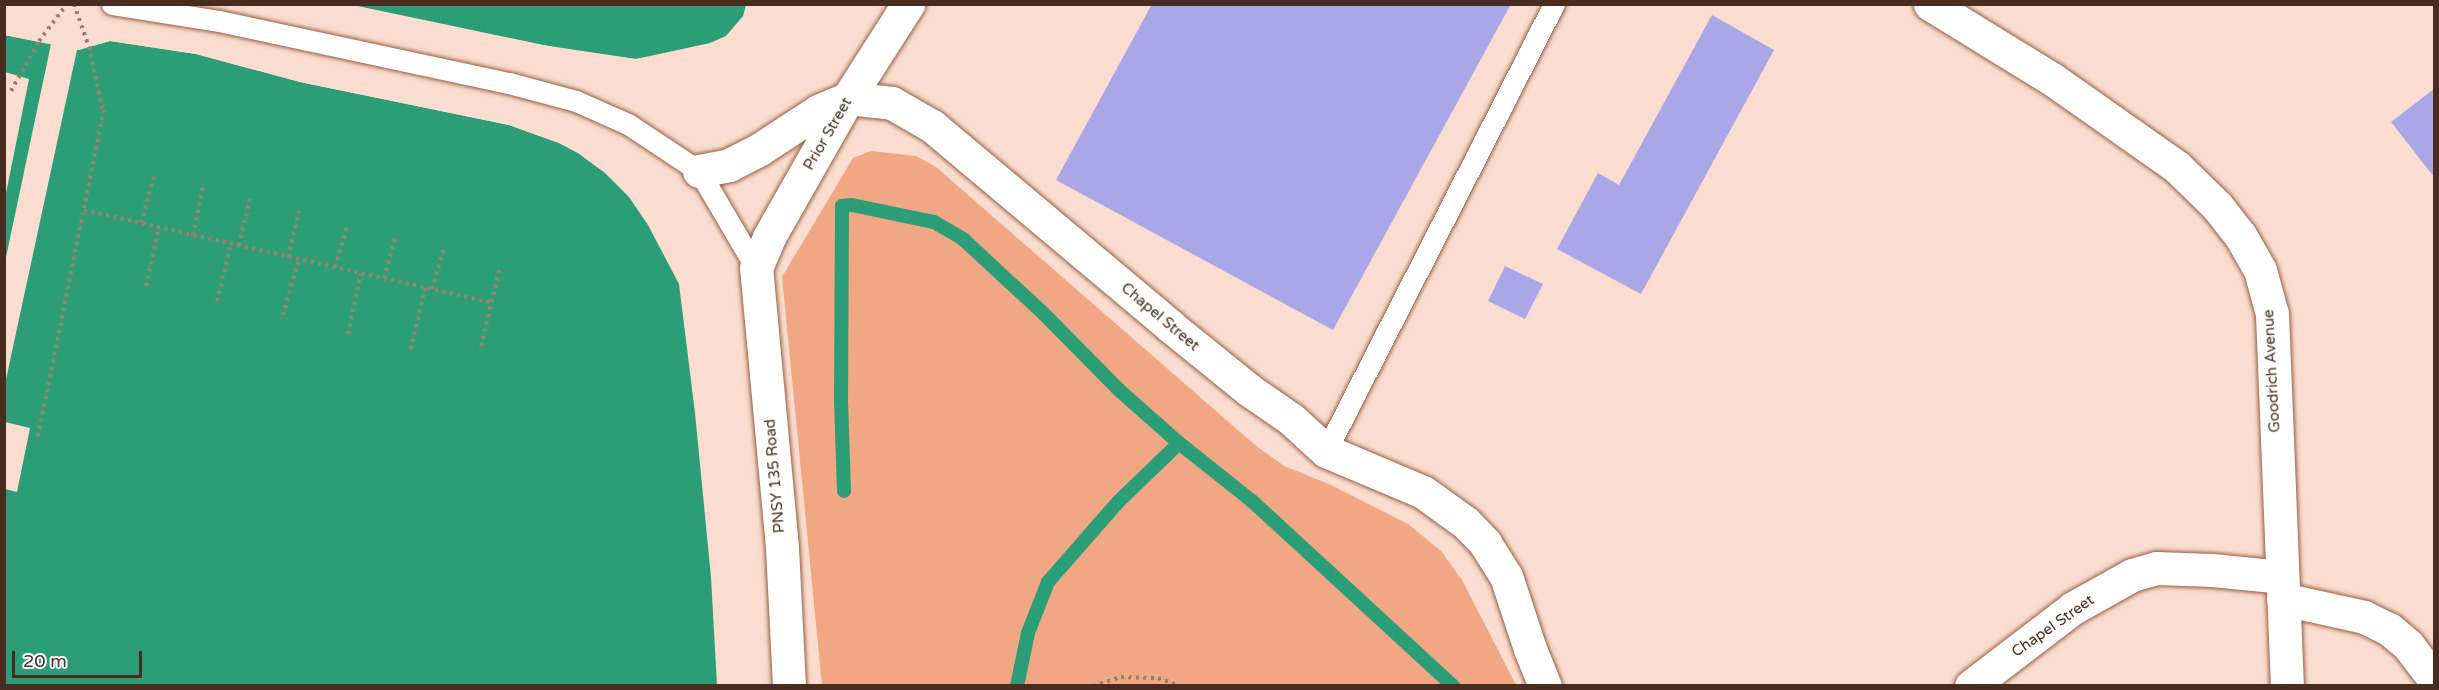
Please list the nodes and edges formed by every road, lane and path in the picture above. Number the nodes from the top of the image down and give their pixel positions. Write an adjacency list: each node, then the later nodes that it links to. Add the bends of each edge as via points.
1 (67, 4): 7 (path, via 39,41)
2 (74, 4): 10 (path, via 89,47)
3 (112, 4): 11 (lane, via 219,21 576,101 628,124)
4 (908, 4): 8 (street, Prior Street)
5 (1554, 4): 42 (lane)
6 (1930, 4): 43 (street, Goodrich Avenue, via 2052,79 2177,167 2240,235 2260,270 2272,314)
7 (11, 91)
8 (848, 98): 11 (street, Chapel Street, via 818,111 729,165); 29 (street, Prior Street, via 769,237); 42 (street, Chapel Street, via 892,103 932,126)
9 (105, 105): 10 (path)
10 (104, 116): 15 (path)
11 (699, 171): 29 (lane)
12 (154, 177): 17 (path)
13 (202, 187): 20 (path)
14 (250, 199): 23 (path)
15 (84, 210): 17 (path); 41 (path)
16 (299, 211): 25 (path)
17 (141, 223): 19 (path)
18 (347, 226): 27 (path)
19 (159, 227): 20 (path); 32 (path)
20 (192, 235): 22 (path)
21 (396, 235): 31 (path)
22 (231, 244): 23 (path); 35 (path)
23 (239, 245): 25 (path)
24 (444, 248): 34 (path)
25 (288, 256): 26 (path)
26 (299, 258): 27 (path); 37 (path)
27 (335, 267): 30 (path)
28 (500, 267): 36 (path)
29 (756, 268): 45 (street, PNSY 135 Road, via 782,547)
30 (361, 273): 31 (path); 38 (path)
31 (384, 278): 33 (path)
32 (146, 285)
33 (425, 288): 34 (path); 40 (path)
34 (432, 289): 36 (path)
35 (217, 301)
36 (492, 303): 39 (path)
37 (283, 315)
38 (348, 334)
39 (481, 346)
40 (411, 350)
41 (38, 436)
42 (1326, 451): 48 (street, Chapel Street, via 1423,492 1466,523 1485,543 1506,576)
43 (2282, 588): 44 (street, Chapel Street, via 2389,629 2408,645); 49 (street, Chapel Street, via 2212,570 2156,568 2132,575 2073,608); 50 (street, Goodrich Avenue)
44 (2434, 679)
45 (789, 686)
46 (1093, 686): 47 (path, via 1131,677 1158,678)
47 (1181, 686)
48 (1545, 686)
49 (1971, 686)
50 (2287, 686)

